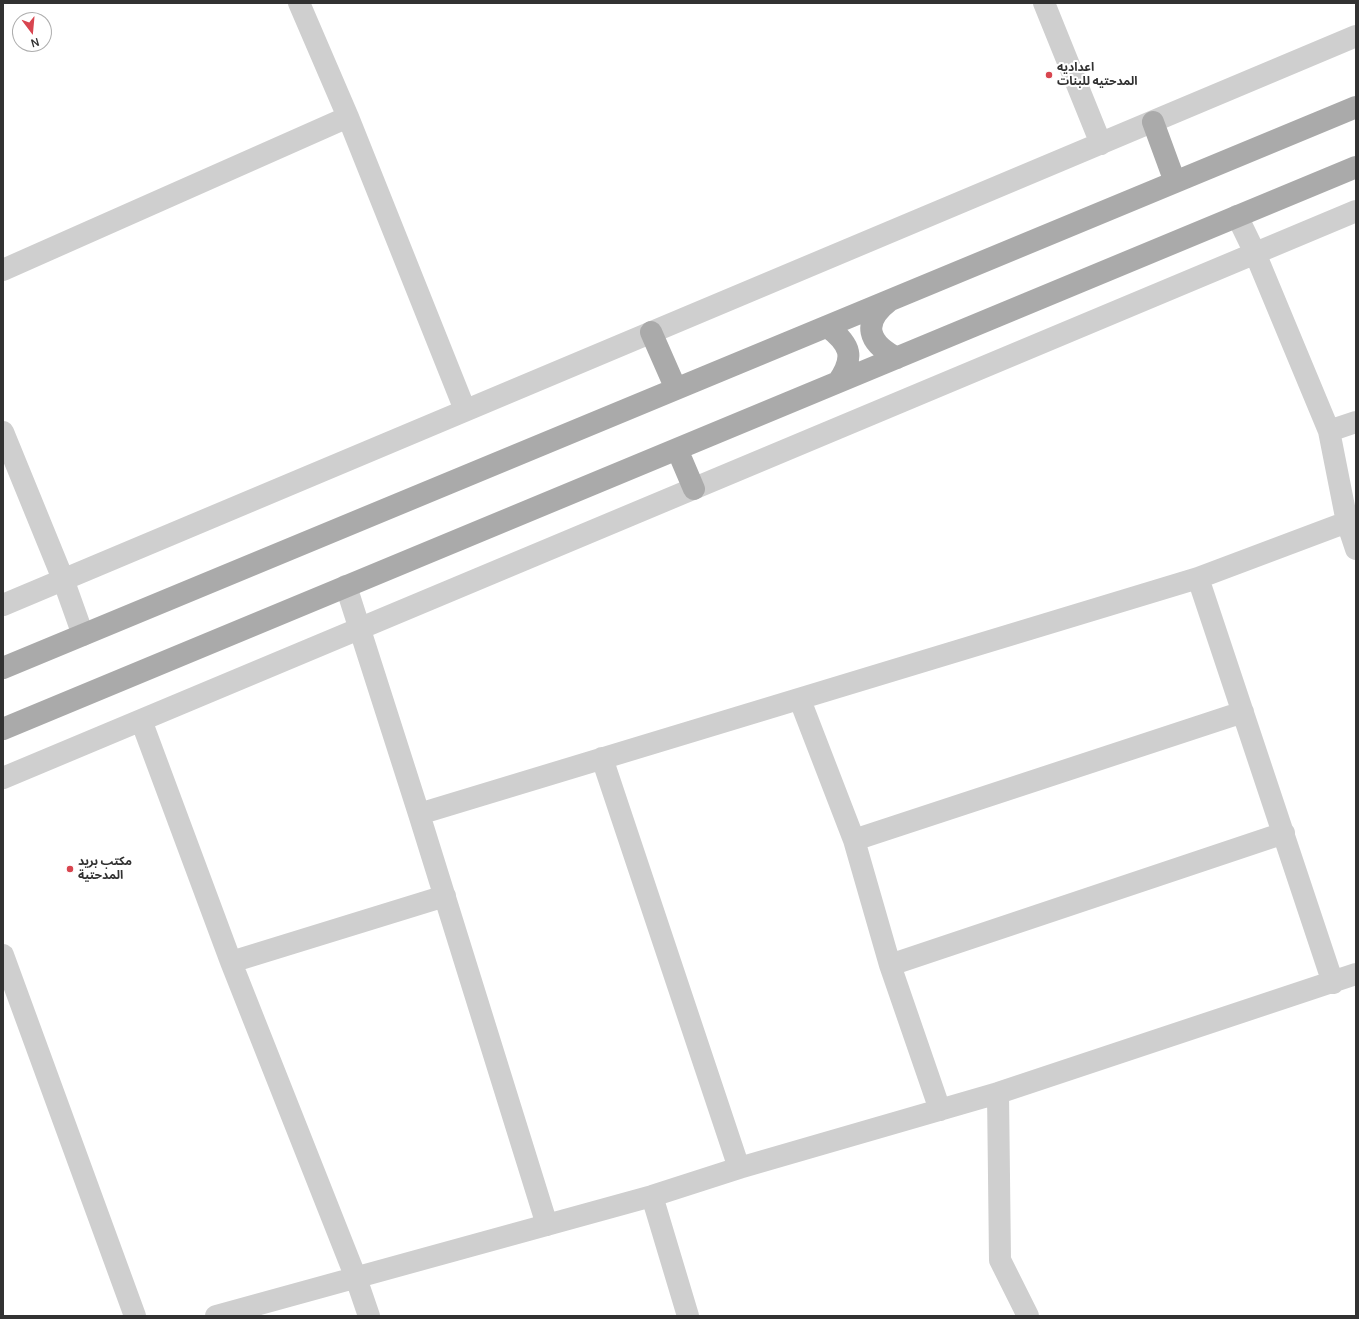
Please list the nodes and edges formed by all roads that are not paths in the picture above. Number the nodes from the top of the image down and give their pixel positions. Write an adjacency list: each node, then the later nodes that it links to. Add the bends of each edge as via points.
1 (299, 3): 5 (street)
2 (1044, 3): 7 (street)
3 (1356, 36): 6 (street)
4 (1356, 107): 9 (main road)
5 (348, 117): 13 (street); 20 (street)
6 (1153, 122): 7 (street); 9 (main road)
7 (1101, 144): 16 (street)
8 (1356, 167): 11 (main road)
9 (1175, 182): 14 (main road)
10 (1356, 211): 12 (street)
11 (1237, 216): 12 (street); 17 (main road)
12 (1255, 253): 22 (street); 25 (street)
13 (3, 270)
14 (890, 301): 15 (main road); 17 (main road, via 880,308 872,319 871,331 875,342)
15 (828, 327): 18 (main road, via 841,337 847,347 849,359 846,371); 19 (main road)
16 (651, 332): 19 (main road); 20 (street)
17 (897, 358): 18 (main road)
18 (838, 382): 24 (main road)
19 (676, 389): 33 (main road)
20 (465, 410): 29 (street)
21 (1356, 422): 22 (street)
22 (1329, 431): 26 (street)
23 (3, 432): 29 (street)
24 (678, 449): 25 (main road); 30 (main road)
25 (694, 488): 32 (street)
26 (1347, 522): 27 (street); 28 (street)
27 (1356, 549)
28 (1198, 578): 35 (street); 36 (street)
29 (63, 579): 31 (street); 33 (street)
30 (346, 586): 32 (street); 38 (main road)
31 (3, 605)
32 (360, 628): 37 (street); 41 (street)
33 (83, 635): 34 (main road)
34 (3, 668)
35 (800, 700): 39 (street); 43 (street)
36 (1243, 712): 42 (street); 43 (street)
37 (141, 720): 40 (street); 46 (street)
38 (3, 729)
39 (602, 758): 41 (street); 52 (street)
40 (3, 778)
41 (419, 814): 44 (street)
42 (1284, 833): 47 (street); 49 (street)
43 (854, 840): 47 (street)
44 (445, 896): 46 (street); 54 (street)
45 (3, 955): 56 (street)
46 (231, 962): 55 (street)
47 (890, 965): 51 (street)
48 (1356, 974): 49 (street)
49 (1333, 983): 50 (street)
50 (998, 1093): 51 (street); 60 (street, via 1000,1260)
51 (940, 1110): 52 (street)
52 (739, 1168): 53 (street)
53 (652, 1196): 54 (street); 59 (street)
54 (548, 1225): 55 (street)
55 (356, 1278): 57 (street); 58 (street)
56 (135, 1316)
57 (216, 1316)
58 (369, 1316)
59 (688, 1316)
60 (1028, 1316)

